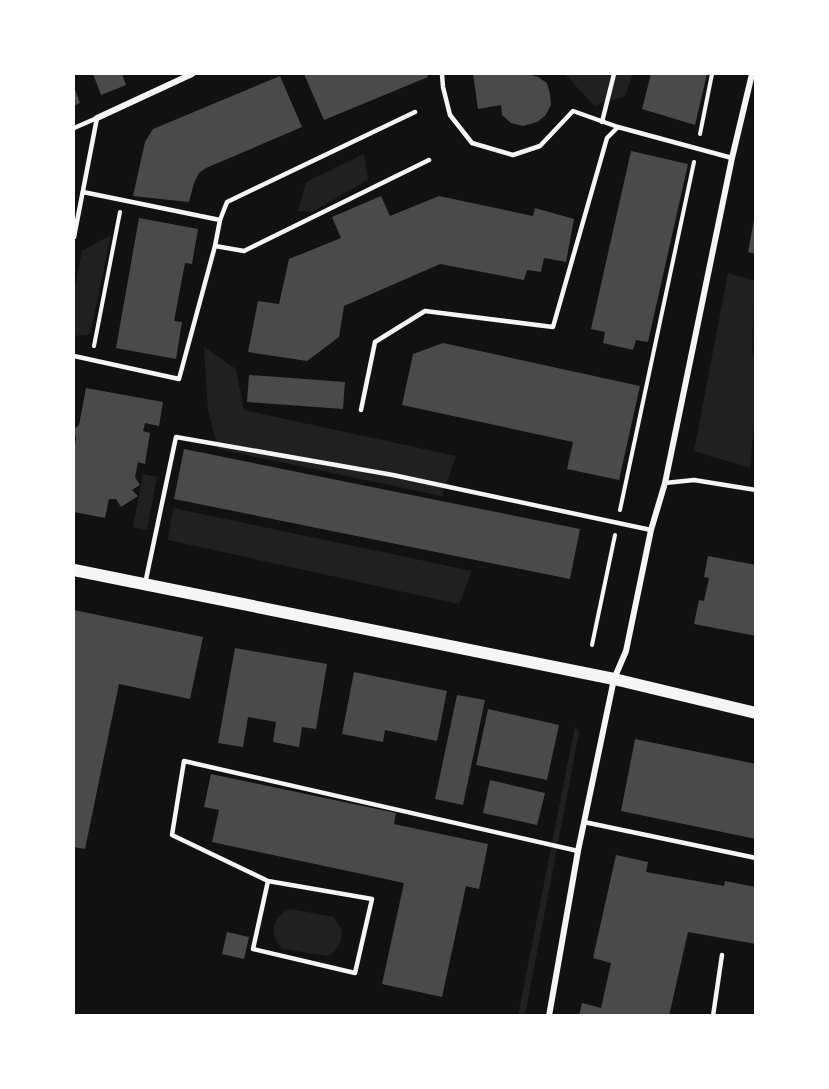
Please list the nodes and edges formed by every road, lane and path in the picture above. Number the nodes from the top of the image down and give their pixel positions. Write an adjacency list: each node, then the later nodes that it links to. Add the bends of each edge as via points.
1 (192, 74): 7 (street)
2 (442, 74): 8 (lane, via 450,115 472,143 513,155 540,146 573,111)
3 (614, 74): 8 (lane)
4 (712, 74): 11 (path)
5 (752, 74): 12 (street)
6 (415, 112): 16 (lane, via 226,202)
7 (97, 117): 10 (lane); 14 (lane)
8 (602, 122): 9 (lane)
9 (618, 127): 11 (lane); 21 (lane, via 607,138 553,327 425,311 375,342)
10 (74, 128)
11 (696, 150): 12 (lane); 24 (path)
12 (732, 158): 22 (street)
13 (429, 160): 18 (lane, via 244,251)
14 (83, 192): 15 (lane); 17 (lane)
15 (123, 200): 16 (lane); 20 (path)
16 (220, 220): 18 (lane)
17 (74, 237)
18 (215, 246): 20 (lane, via 179,379)
19 (74, 356): 20 (lane)
20 (92, 360)
21 (361, 410)
22 (665, 483): 23 (lane, via 694,480); 25 (street)
23 (756, 490)
24 (617, 524): 25 (lane); 27 (lane, via 393,476 176,437); 28 (path)
25 (651, 530): 29 (street, via 626,651)
26 (74, 570): 27 (main road)
27 (145, 584): 29 (main road)
28 (592, 645)
29 (614, 679): 30 (main road); 31 (street)
30 (756, 712)
31 (584, 822): 32 (street); 33 (lane)
32 (578, 851): 34 (lane, via 184,760 172,835); 36 (street)
33 (756, 858)
34 (268, 880): 34 (lane, via 372,898 355,973 253,949)
35 (722, 955): 37 (lane)
36 (549, 1016)
37 (713, 1016)

